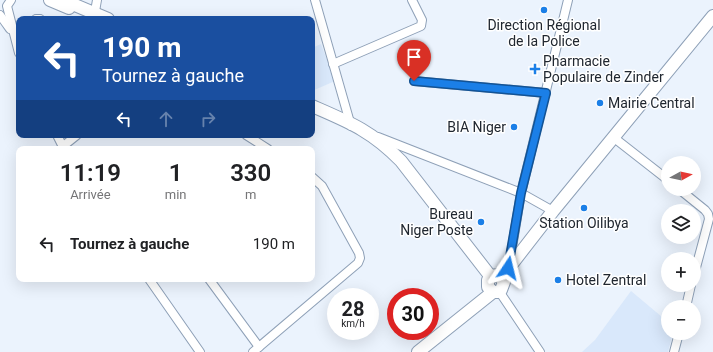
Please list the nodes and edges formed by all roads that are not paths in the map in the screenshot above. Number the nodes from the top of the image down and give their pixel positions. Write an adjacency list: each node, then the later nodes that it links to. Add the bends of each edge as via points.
1 (11, 0): 13 (street, via 7,6)
2 (50, 0): 9 (highway)
3 (63, 0): 10 (highway)
4 (97, 0): 11 (street)
5 (315, 0): 15 (street)
6 (412, 0): 15 (street, via 422,20 421,26)
7 (568, 0): 17 (street)
8 (0, 15): 13 (street)
9 (91, 16)
10 (92, 16)
11 (94, 16)
12 (713, 16): 22 (highway)
13 (13, 34): 14 (street)
14 (16, 42)
15 (333, 64): 20 (street)
16 (414, 81): 17 (street)
17 (546, 93): 29 (street)
18 (315, 108): 20 (highway)
19 (315, 113): 20 (highway)
20 (351, 126): 21 (highway); 35 (highway, via 395,164)
21 (370, 134): 29 (street); 35 (highway, via 388,147 401,161)
22 (614, 136): 27 (street); 31 (highway)
23 (74, 138): 25 (street)
24 (250, 138): 26 (street)
25 (65, 146)
26 (260, 146)
27 (661, 174)
28 (315, 180): 37 (street, via 322,186 360,258 358,263)
29 (521, 193): 31 (street); 35 (street)
30 (688, 196): 32 (street, via 708,214)
31 (553, 211): 35 (highway)
32 (700, 252)
33 (151, 282): 38 (street)
34 (211, 282): 37 (street)
35 (495, 282): 39 (highway); 40 (highway); 41 (street)
36 (677, 340): 42 (street)
37 (256, 350)
38 (200, 352)
39 (409, 352)
40 (418, 352)
41 (540, 352)
42 (674, 352)

